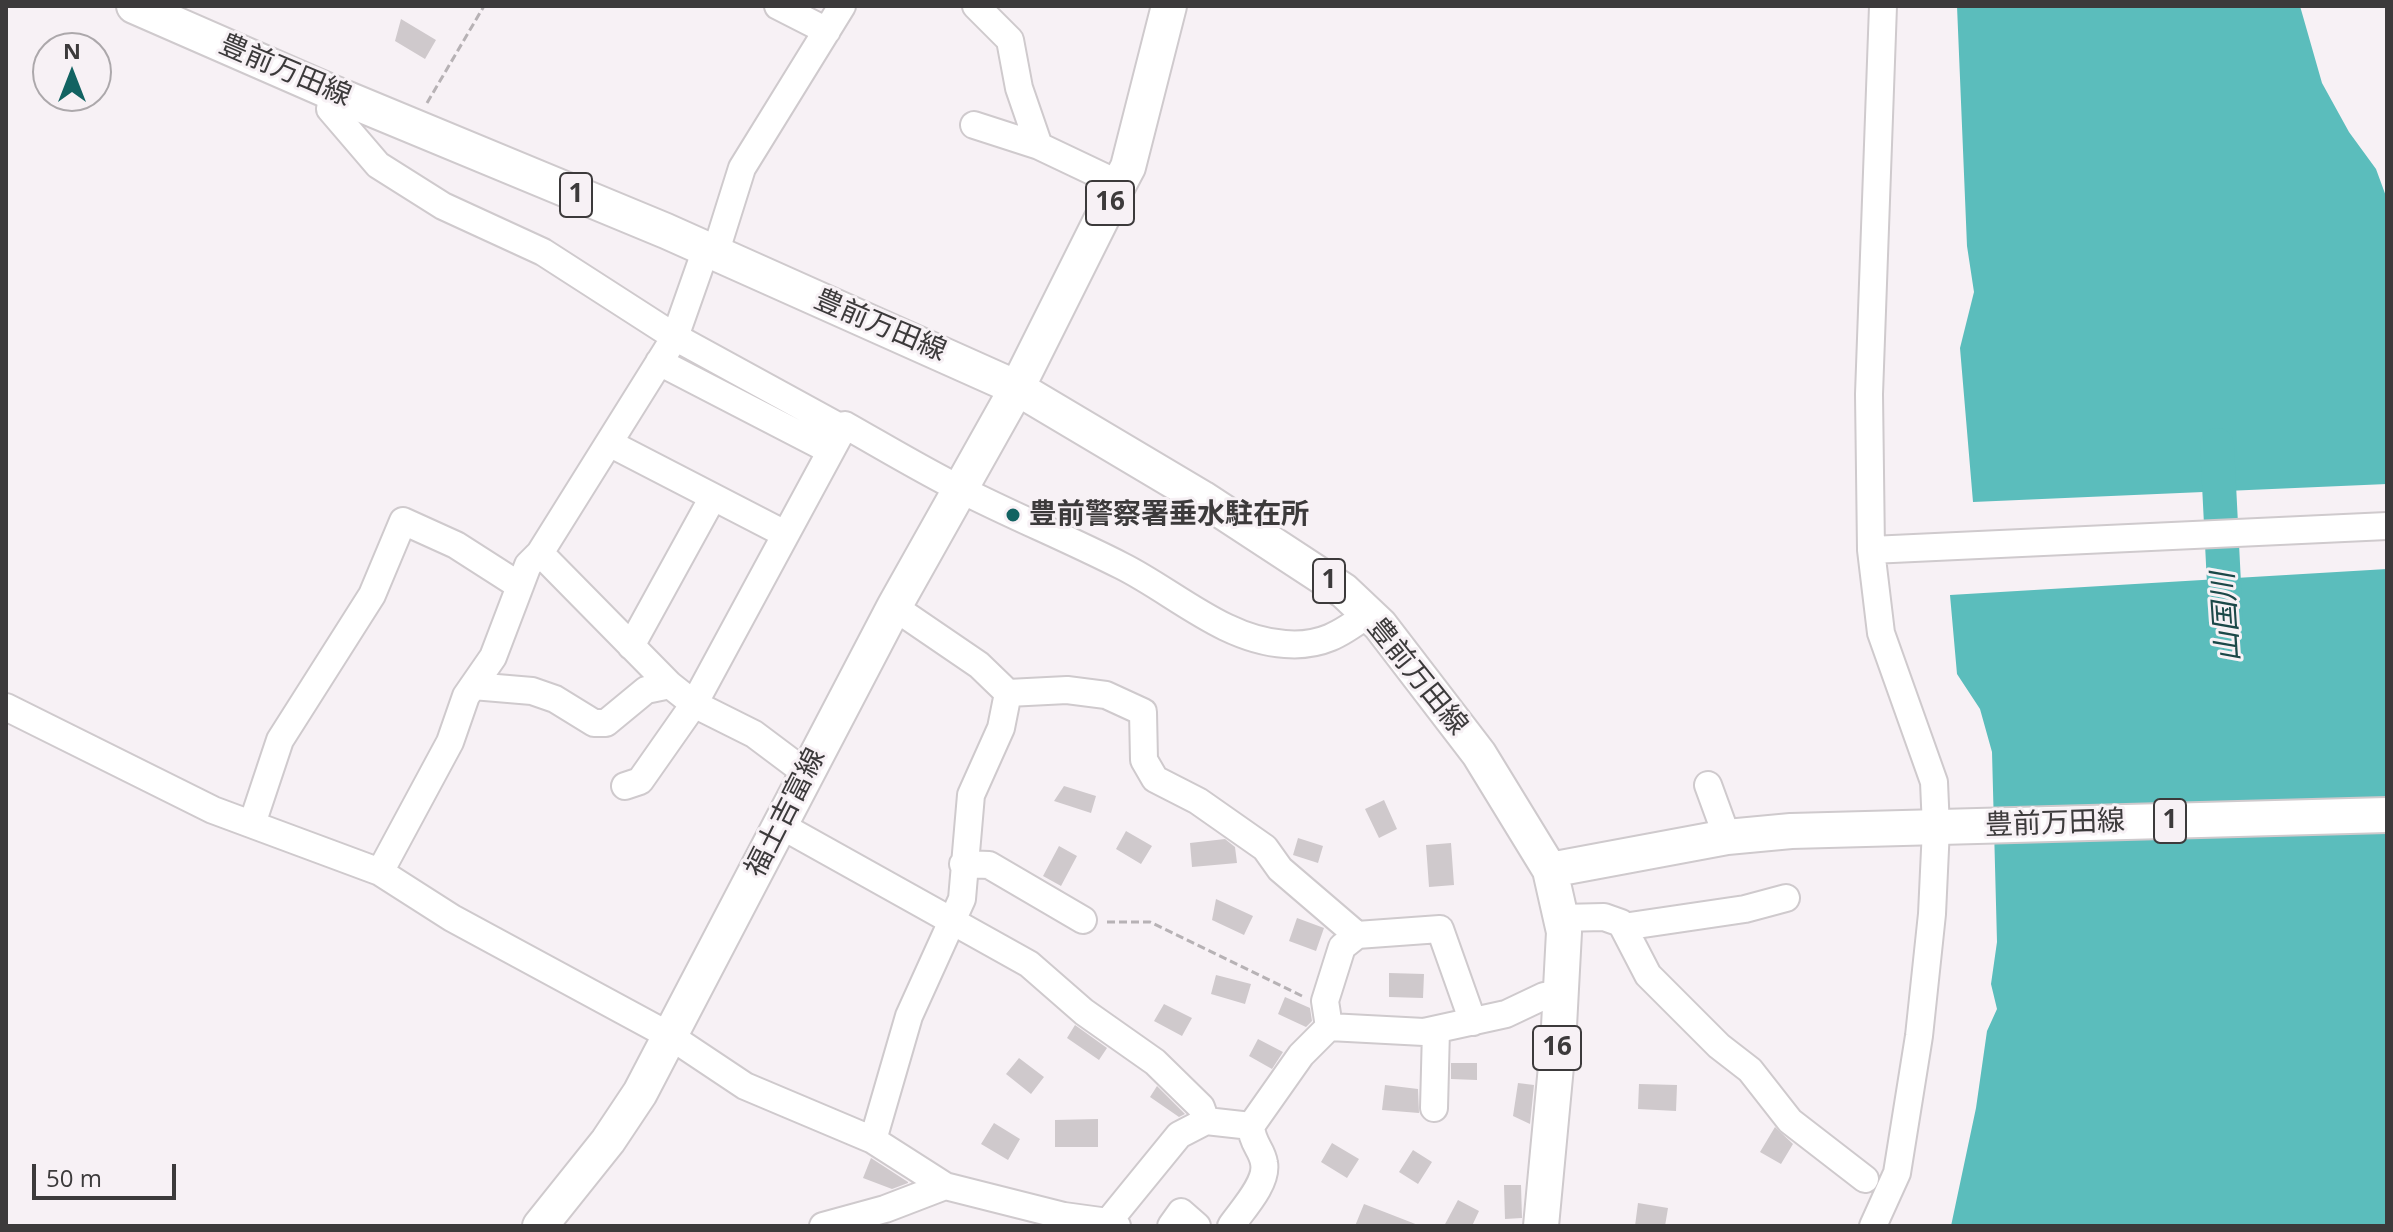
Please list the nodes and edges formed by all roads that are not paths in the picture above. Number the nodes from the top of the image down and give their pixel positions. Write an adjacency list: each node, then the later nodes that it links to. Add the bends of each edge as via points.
1 (134, 6): 8 (main road, 豊前万田線 / 1)
2 (778, 6): 7 (street)
3 (842, 6): 7 (street)
4 (976, 6): 10 (street, via 1010,40)
5 (1169, 6): 11 (main road, 16, via 1128,167)
6 (1883, 6): 22 (street, via 1869,394)
7 (827, 31): 12 (street, via 742,168)
8 (333, 93): 12 (main road, 豊前万田線 / 1); 13 (street, via 330,109 378,165 443,206 543,252)
9 (974, 125): 10 (street)
10 (1039, 146): 11 (street)
11 (1119, 184): 15 (main road, 16)
12 (710, 252): 13 (street); 15 (main road, 豊前万田線 / 1)
13 (675, 337): 14 (street); 16 (street)
14 (659, 362): 16 (street); 17 (street)
15 (1017, 388): 18 (main road, 福土吉富線); 26 (main road, 豊前万田線 / 1, via 1202,498 1344,591)
16 (837, 440): 18 (street, via 845,425); 21 (street)
17 (609, 443): 19 (street); 23 (street)
18 (961, 490): 25 (main road, 福土吉富線); 26 (street, via 1124,566 1225,627 1253,638 1314,643 1339,635)
19 (713, 497): 21 (street); 27 (street)
20 (2387, 526): 22 (street)
21 (785, 534): 31 (street)
22 (1882, 550): 39 (street, via 1881,633 1934,782)
23 (540, 553): 24 (street, via 528,565); 27 (street)
24 (520, 586): 29 (street, via 493,657); 37 (street, via 456,545 403,521 372,595 280,740)
25 (894, 607): 30 (street, via 979,665); 33 (main road, 福土吉富線)
26 (1368, 614): 42 (main road, 豊前万田線 / 1, via 1479,754)
27 (631, 646): 28 (street)
28 (670, 685): 29 (street, via 646,690 606,723 594,723 532,691); 31 (street)
29 (473, 686): 43 (street, via 450,742)
30 (1008, 693): 41 (street, via 1001,728 971,795); 49 (street, via 1067,690 1106,695 1143,712 1144,760 1155,779 1198,801 1265,848 1280,869)
31 (694, 704): 33 (street, via 754,734); 35 (street, via 640,781)
32 (6, 707): 37 (street, via 213,810)
33 (806, 773): 38 (main road, 福土吉富線)
34 (1708, 785): 40 (street)
35 (625, 786)
36 (2387, 815): 39 (main road, 豊前万田線 / 1)
37 (252, 824): 43 (street)
38 (780, 825): 46 (street); 54 (main road, 福土吉富線)
39 (1944, 828): 40 (main road, 豊前万田線 / 1); 69 (street, via 1897,1173)
40 (1727, 837): 42 (main road, 豊前万田線 / 1)
41 (963, 864): 46 (street, via 962,899); 47 (street, via 989,865)
42 (1550, 870): 45 (main road, 16)
43 (380, 872): 54 (street, via 452,918)
44 (1786, 898): 48 (street)
45 (1561, 918): 48 (street, via 1604,917); 50 (main road, 16)
46 (951, 920): 56 (street, via 1029,964 1084,1012 1155,1062 1201,1107); 58 (street, via 909,1016)
47 (1083, 920)
48 (1623, 927): 59 (street, via 1648,975 1750,1070 1790,1121)
49 (1357, 935): 51 (street, via 1342,947 1325,1001); 52 (street, via 1440,929)
50 (1561, 993): 52 (street); 68 (main road, 16)
51 (1328, 1018): 53 (street); 57 (street)
52 (1473, 1022): 53 (street)
53 (1436, 1030): 55 (street)
54 (670, 1036): 58 (street, via 745,1086); 63 (main road, 福土吉富線, via 608,1141)
55 (1434, 1108)
56 (1206, 1121): 57 (street); 62 (street, via 1179,1135)
57 (1251, 1126): 67 (street, via 1265,1162 1262,1179)
58 (873, 1140): 60 (street)
59 (1865, 1179)
60 (945, 1186): 61 (street); 64 (street)
61 (1063, 1221): 62 (street)
62 (1112, 1224)
63 (540, 1226)
64 (823, 1226)
65 (1171, 1226): 66 (street, via 1181,1212)
66 (1197, 1226)
67 (1231, 1226)
68 (1541, 1226)
69 (1873, 1226)

